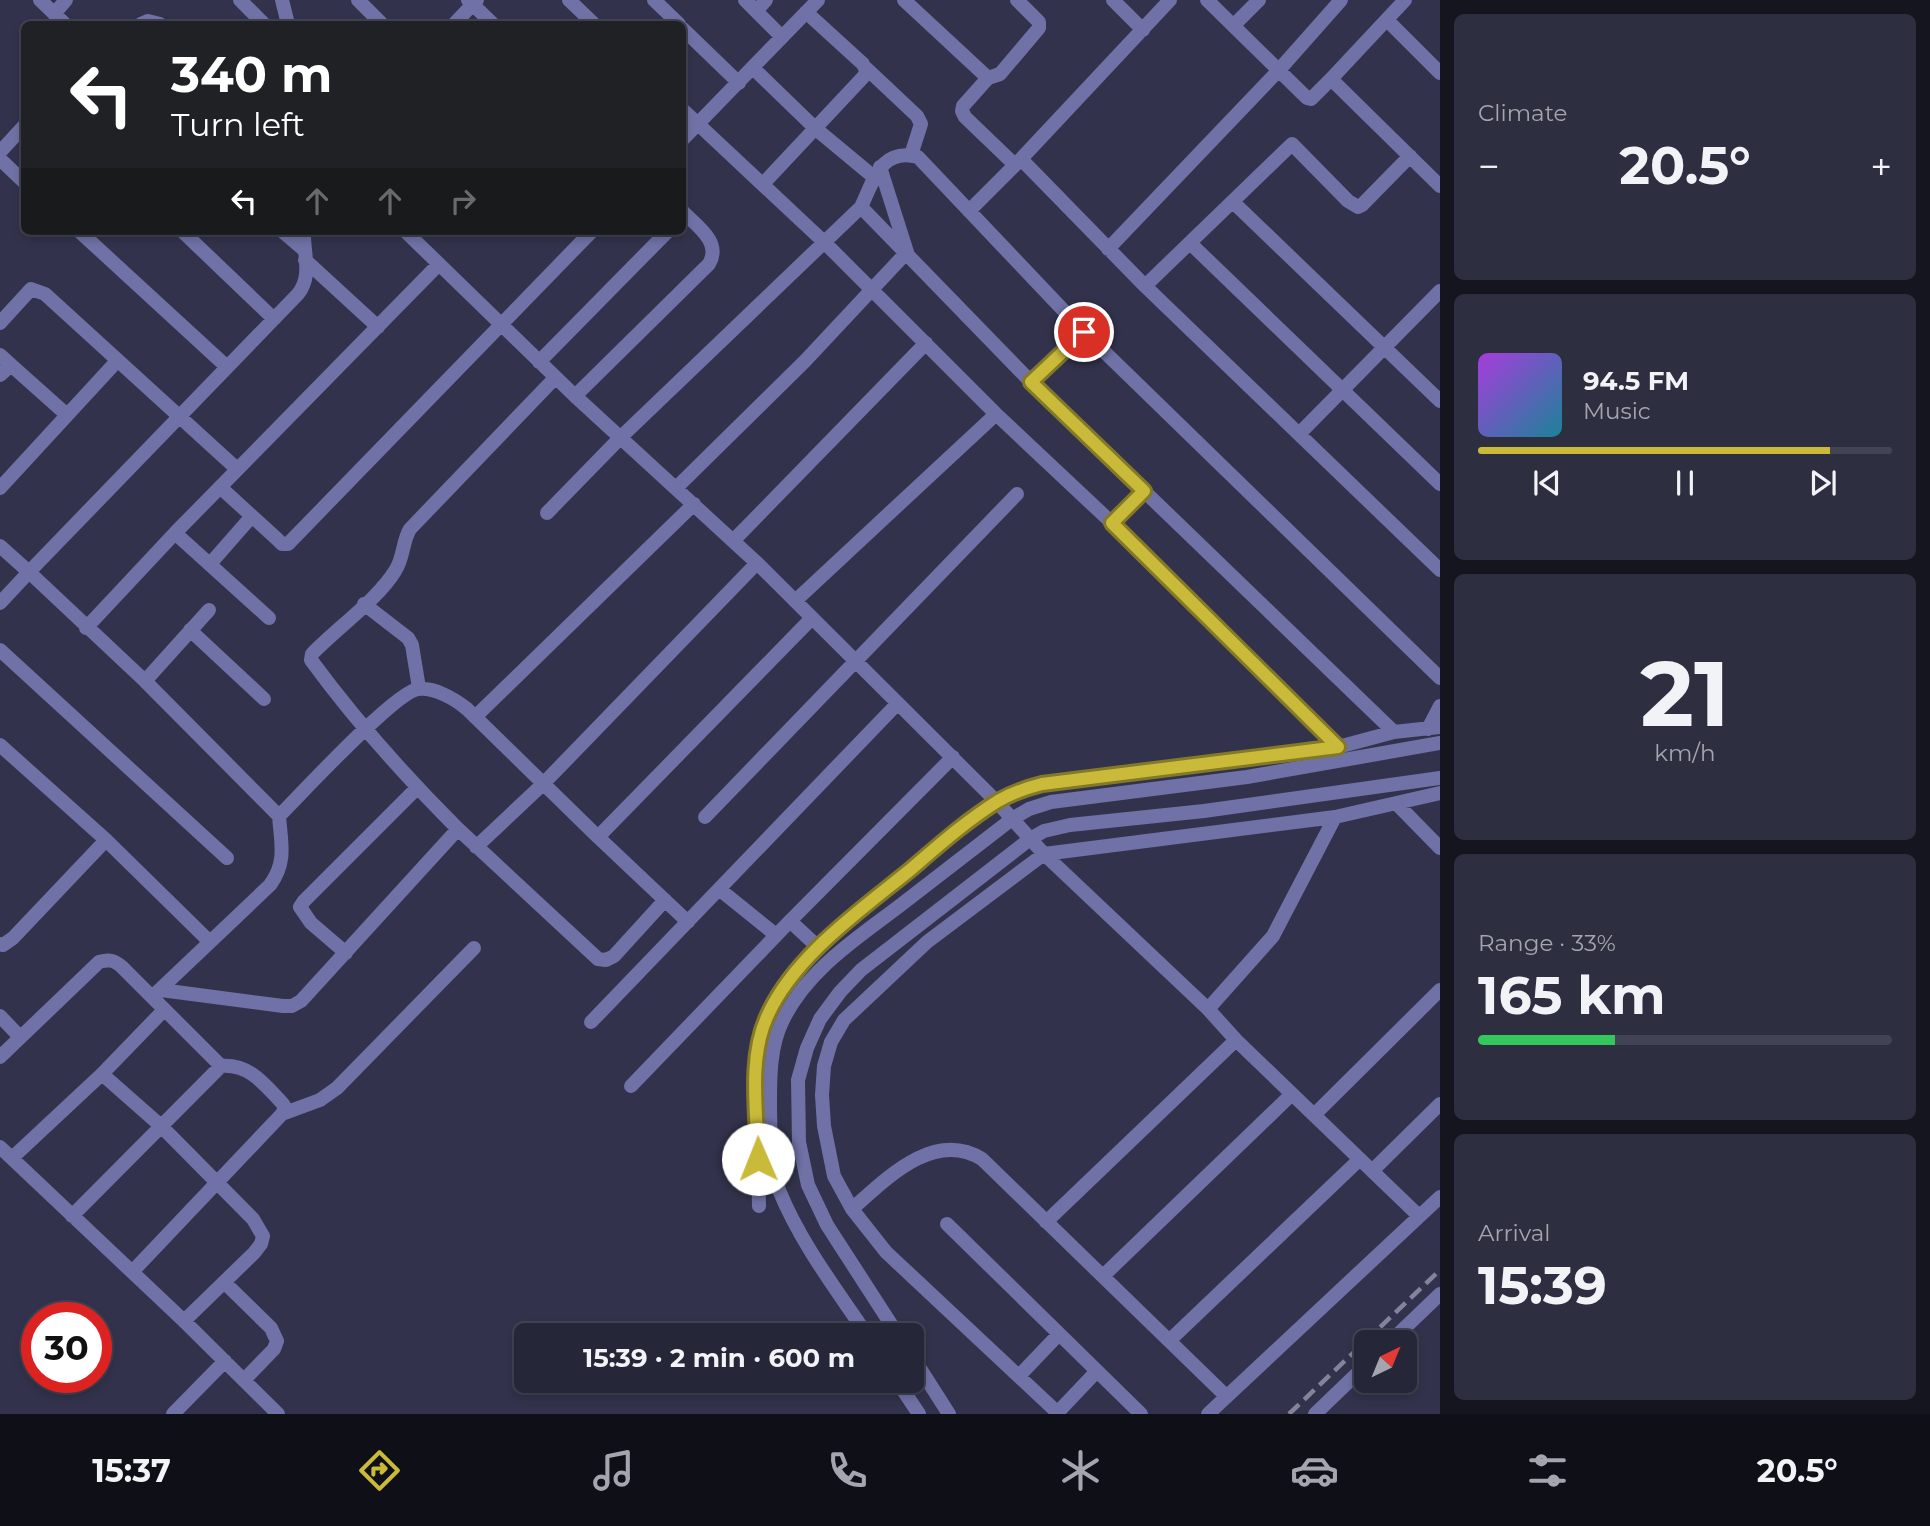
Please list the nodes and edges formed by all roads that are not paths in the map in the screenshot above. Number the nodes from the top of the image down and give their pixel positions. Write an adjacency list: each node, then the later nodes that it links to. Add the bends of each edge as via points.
1 (40, 0): 21 (street)
2 (66, 0): 21 (street)
3 (240, 0): 23 (street)
4 (282, 0): 24 (street)
5 (358, 0): 25 (street)
6 (569, 0): 28 (street)
7 (654, 0): 29 (street)
8 (745, 0): 19 (street)
9 (818, 0): 20 (street)
10 (904, 0): 39 (street)
11 (1017, 0): 39 (street, via 1039,22 1039,28 1000,74)
12 (1113, 0): 32 (street)
13 (1170, 0): 32 (street)
14 (1207, 0): 31 (street)
15 (1259, 0): 31 (street)
16 (1341, 0): 37 (street)
17 (1405, 0): 30 (street)
18 (472, 1): 26 (street); 27 (street)
19 (761, 6): 34 (street)
20 (806, 12): 34 (street); 36 (street)
21 (54, 14): 22 (street)
22 (62, 21)
23 (261, 21)
24 (287, 21)
25 (379, 21)
26 (456, 21)
27 (489, 21)
28 (591, 21)
29 (676, 21)
30 (1388, 21): 38 (street); 40 (street)
31 (1234, 25): 37 (street)
32 (1143, 30): 51 (street)
33 (686, 31): 41 (street)
34 (782, 37): 35 (street)
35 (753, 68): 41 (street); 45 (street)
36 (866, 68): 45 (street, via 863,79); 48 (street, via 917,116 920,128)
37 (1279, 70): 40 (street, via 1311,99); 69 (street)
38 (1440, 73)
39 (988, 78): 51 (street, via 962,111)
40 (1332, 79): 49 (street)
41 (739, 83): 43 (street)
42 (686, 113): 43 (street)
43 (697, 124): 46 (street); 54 (street)
44 (21, 128): 47 (street)
45 (816, 129): 52 (street); 54 (street)
46 (686, 136)
47 (0, 152)
48 (911, 155): 52 (street, via 896,156); 58 (street)
49 (1410, 156): 55 (street); 56 (street, via 1357,207 1292,144)
50 (0, 159): 53 (street)
51 (1018, 162): 58 (street); 69 (street)
52 (877, 173): 57 (street); 70 (street)
53 (21, 179)
54 (763, 184): 67 (street)
55 (1440, 186)
56 (1233, 202): 68 (street); 82 (street)
57 (861, 207): 67 (street); 70 (street)
58 (970, 211): 80 (street)
59 (686, 217): 90 (street, via 712,242 709,264)
60 (83, 235): 86 (street)
61 (186, 235): 76 (street)
62 (286, 235): 71 (street)
63 (304, 235): 71 (street)
64 (409, 235): 72 (street)
65 (588, 235): 78 (street)
66 (664, 235): 84 (street)
67 (824, 242): 74 (street); 96 (street)
68 (1191, 244): 73 (street); 89 (street)
69 (1108, 249): 73 (street)
70 (907, 252): 74 (street); 88 (street)
71 (304, 255): 76 (street, via 304,286); 79 (street)
72 (439, 264): 78 (street); 79 (street)
73 (1145, 286): 95 (street)
74 (871, 289): 81 (street); 101 (street)
75 (1440, 291): 82 (street)
76 (274, 319): 86 (street)
77 (0, 323): 83 (street, via 31,289 37,289)
78 (502, 325): 84 (street); 106 (street, via 288,544 282,544)
79 (378, 327): 97 (street)
80 (1084, 332): 88 (street); 125 (street)
81 (926, 343): 92 (street); 109 (street)
82 (1384, 345): 89 (street); 91 (street)
83 (117, 361): 93 (street); 94 (street)
84 (539, 362): 87 (street)
85 (4, 365): 93 (street)
86 (227, 367): 94 (street)
87 (555, 378): 90 (street); 117 (street, via 410,529 396,570)
88 (1031, 382): 102 (street)
89 (1342, 388): 95 (street); 98 (street)
90 (575, 396): 96 (street)
91 (1440, 401)
92 (996, 414): 107 (street); 115 (street)
93 (67, 415): 100 (street)
94 (180, 419): 97 (street); 114 (street)
95 (1300, 433): 113 (street)
96 (621, 437): 101 (street); 105 (street)
97 (237, 469): 99 (street)
98 (1440, 484)
99 (220, 487): 106 (street); 108 (street)
100 (0, 488)
101 (676, 488): 104 (street)
102 (1144, 491): 107 (street); 134 (street)
103 (1017, 494): 124 (street)
104 (694, 504): 109 (street); 131 (street)
105 (547, 513)
106 (252, 516): 112 (street)
107 (1112, 523): 137 (street)
108 (175, 533): 112 (street); 121 (street)
109 (733, 541): 111 (street)
110 (0, 546): 114 (street)
111 (757, 563): 115 (street); 140 (street)
112 (210, 564): 119 (street)
113 (1440, 570)
114 (29, 572): 116 (street); 121 (street)
115 (795, 601): 120 (street)
116 (0, 603)
117 (365, 604): 127 (street, via 408,638); 133 (street, via 317,648 311,660)
118 (209, 610): 122 (street)
119 (270, 618)
120 (812, 618): 124 (street); 150 (street)
121 (86, 628): 126 (street)
122 (190, 631): 126 (street); 128 (street)
123 (0, 650): 156 (street)
124 (854, 660): 129 (street); 146 (street)
125 (1440, 678)
126 (145, 681): 145 (street)
127 (419, 688): 131 (street, via 457,701); 133 (street, via 402,696)
128 (264, 699)
129 (898, 703): 138 (street); 157 (street)
130 (1440, 706): 132 (street)
131 (475, 716): 140 (street)
132 (1434, 728): 134 (street)
133 (365, 729): 141 (street); 145 (street)
134 (1394, 733): 137 (street)
135 (1440, 743): 148 (street, via 1247,777 1051,802)
136 (0, 745): 152 (street)
137 (1338, 747): 143 (street, via 1042,784)
138 (953, 757): 143 (street); 159 (street)
139 (1440, 778): 151 (street, via 1070,825)
140 (543, 784): 150 (street); 153 (street)
141 (417, 788): 149 (street); 166 (street, via 300,908)
142 (1440, 793): 144 (street)
143 (997, 802): 148 (street); 164 (street)
144 (1396, 803): 147 (street); 154 (street)
145 (279, 816): 162 (street, via 282,864 277,875)
146 (705, 817)
147 (1335, 817): 155 (street); 169 (street, via 1273,936)
148 (1012, 819): 151 (street); 201 (street, via 816,973 791,1006 775,1041 771,1138 778,1188 804,1240)
149 (457, 829): 153 (street); 166 (street)
150 (598, 837): 158 (street)
151 (1030, 839): 155 (street); 202 (street, via 883,952 840,992 820,1019 807,1048 798,1080 799,1142 808,1185 827,1225)
152 (106, 840): 162 (street); 163 (street, via 13,938)
153 (476, 848): 158 (street, via 598,959 614,956)
154 (1440, 848)
155 (1044, 854): 169 (street); 191 (street, via 926,942 844,1020 831,1042 824,1066 824,1126 834,1177)
156 (227, 858)
157 (719, 889): 160 (street); 161 (street)
158 (665, 900): 160 (street)
159 (790, 921): 161 (street); 164 (street)
160 (688, 922): 172 (street)
161 (776, 935): 178 (street)
162 (210, 942): 168 (street)
163 (0, 944)
164 (818, 947): 190 (street, via 778,998 759,1039)
165 (474, 948): 181 (street, via 337,1088 320,1100)
166 (346, 953): 168 (street, via 292,1006)
167 (1440, 990): 182 (street)
168 (156, 993): 170 (street); 173 (street, via 108,959 99,962)
169 (1208, 1009): 174 (street)
170 (164, 1010): 176 (street); 177 (street)
171 (0, 1016): 173 (street)
172 (591, 1022)
173 (20, 1037): 175 (street)
174 (1237, 1040): 179 (street); 194 (street)
175 (0, 1057)
176 (221, 1066): 181 (street, via 253,1073 285,1108); 183 (street)
177 (102, 1074): 183 (street); 185 (street)
178 (631, 1086)
179 (1292, 1094): 182 (street); 197 (street)
180 (1440, 1104): 187 (street)
181 (282, 1114): 188 (street)
182 (1314, 1115): 186 (street)
183 (160, 1126): 188 (street); 192 (street)
184 (0, 1147): 185 (street)
185 (12, 1158): 192 (street)
186 (1360, 1159): 187 (street); 205 (street)
187 (1372, 1171): 193 (street)
188 (217, 1183): 196 (street); 198 (street, via 264,1236 254,1253)
189 (1440, 1197): 193 (street)
190 (760, 1206)
191 (852, 1209): 194 (street, via 911,1162 949,1149 982,1158); 209 (street, via 886,1252)
192 (72, 1216): 196 (street)
193 (1419, 1216): 213 (street)
194 (1046, 1222): 197 (street)
195 (947, 1224): 204 (street)
196 (132, 1272): 200 (street)
197 (1103, 1276): 205 (street)
198 (223, 1282): 200 (street); 211 (street, via 271,1328 277,1341)
199 (1440, 1294): 203 (street)
200 (184, 1321): 206 (street)
201 (859, 1323)
202 (890, 1323)
203 (1402, 1330)
204 (1059, 1334): 207 (street); 209 (street)
205 (1170, 1340): 213 (street)
206 (225, 1361): 211 (street); 215 (street)
207 (1097, 1371): 214 (street); 219 (street)
208 (924, 1375): 218 (street)
209 (1019, 1376): 214 (street)
210 (1354, 1376): 221 (street)
211 (244, 1380): 216 (street)
212 (905, 1393): 217 (street)
213 (1226, 1396): 220 (street)
214 (1058, 1413)
215 (173, 1414)
216 (278, 1414)
217 (919, 1414)
218 (949, 1414)
219 (1141, 1414)
220 (1208, 1414)
221 (1315, 1414)

